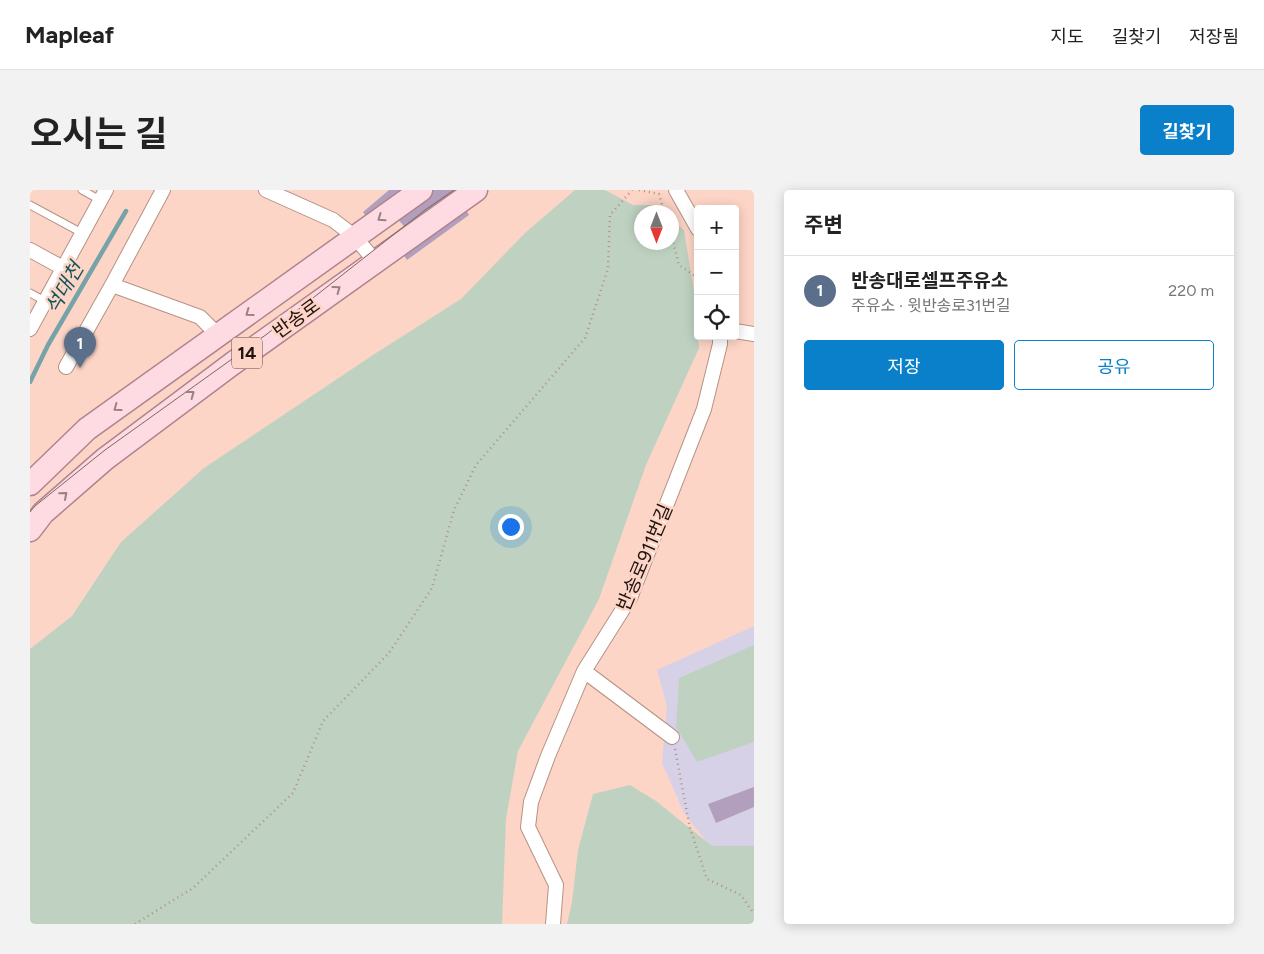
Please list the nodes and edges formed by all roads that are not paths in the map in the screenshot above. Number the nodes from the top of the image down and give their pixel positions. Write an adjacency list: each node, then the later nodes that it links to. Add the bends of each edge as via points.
1 (82, 190): 7 (lane)
2 (163, 190): 15 (street)
3 (266, 190): 11 (street, via 334,220)
4 (420, 190): 11 (main road, 반송로 / 14, one-way to 11)
5 (476, 190): 13 (main road, 반송로 / 14)
6 (676, 190): 9 (street)
7 (103, 195): 10 (street)
8 (30, 204): 10 (lane)
9 (694, 223)
10 (82, 233): 14 (street)
11 (354, 236): 13 (street); 20 (main road, 반송로 / 14, one-way to 20)
12 (30, 250): 14 (street)
13 (375, 262): 25 (main road, 반송로 / 14, one-way to 13, via 43,513 105,459)
14 (63, 268): 17 (street)
15 (112, 285): 20 (street, via 200,317); 23 (street)
16 (30, 293): 17 (lane)
17 (45, 301): 18 (street)
18 (30, 329)
19 (739, 332): 21 (street)
20 (218, 334): 24 (main road, 반송로 / 14, one-way to 24, via 87,429)
21 (754, 334)
22 (720, 340): 26 (street, 반송로911번길, via 704,409 630,598)
23 (66, 367)
24 (30, 484)
25 (30, 530)
26 (584, 671): 27 (street); 28 (street, 반송로911번길, via 548,756 532,802 528,827 556,885)
27 (672, 737)
28 (553, 924)

